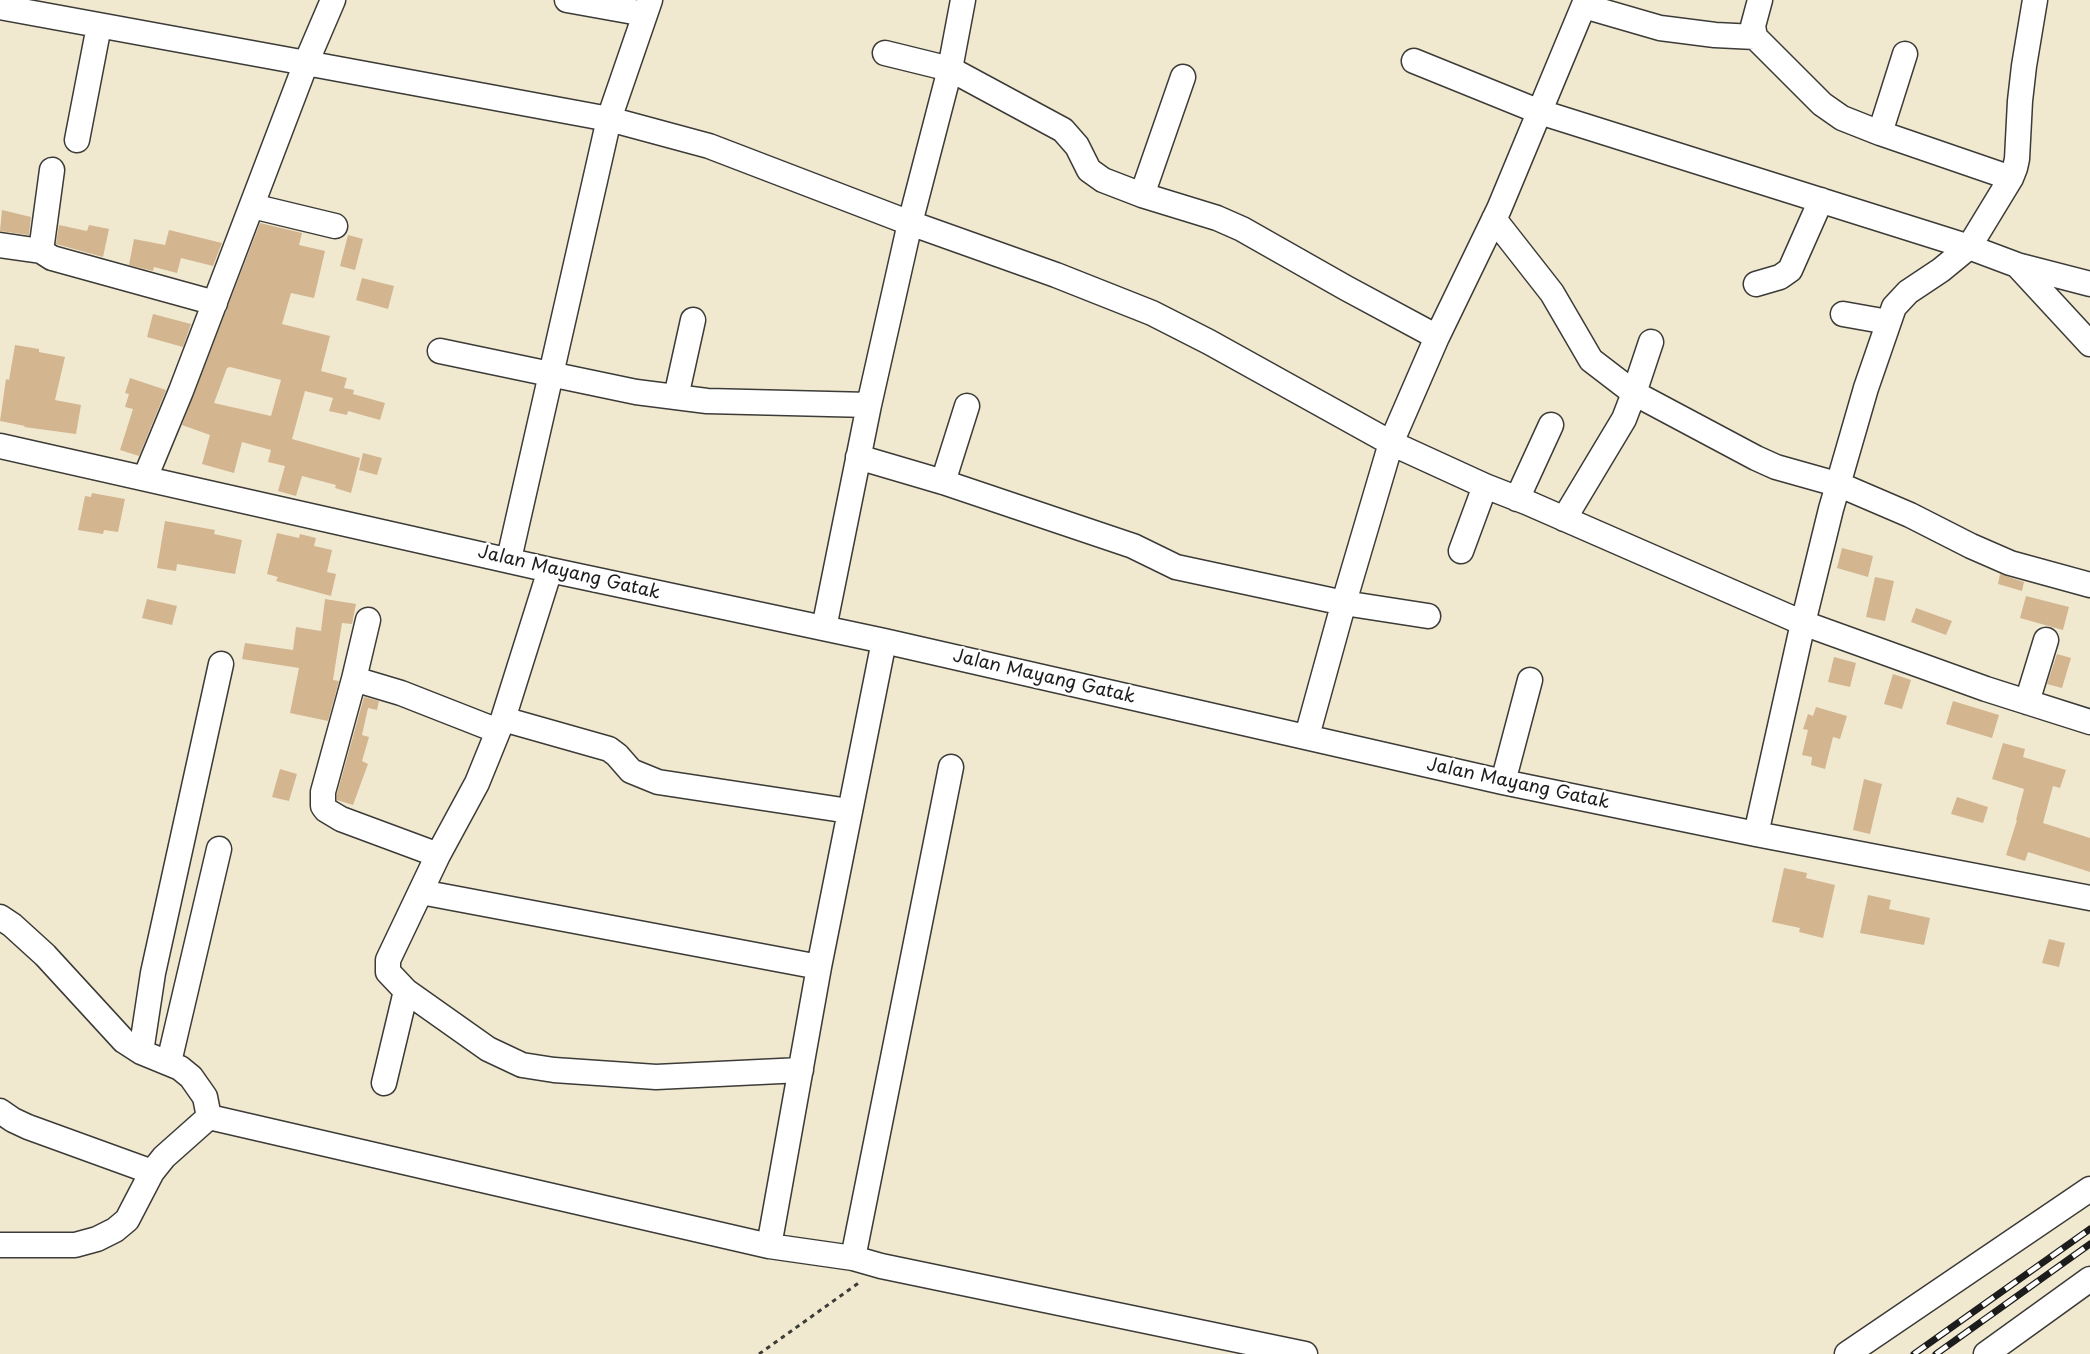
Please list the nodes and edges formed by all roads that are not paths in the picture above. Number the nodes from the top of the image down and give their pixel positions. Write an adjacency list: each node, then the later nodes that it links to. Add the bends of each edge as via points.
1 (333, 0): 14 (street)
2 (567, 0): 8 (street)
3 (963, 0): 15 (street)
4 (1760, 0): 10 (street, via 1753,26)
5 (2035, 0): 22 (street, via 2020,100 2017,159)
6 (1585, 3): 10 (street, via 1660,28); 17 (street)
7 (0, 7): 9 (street)
8 (648, 7): 18 (street)
9 (99, 26): 14 (street); 20 (street)
10 (1755, 37): 19 (street, via 1821,104 1842,118)
11 (885, 53): 15 (street)
12 (1905, 54): 19 (street)
13 (1414, 61): 17 (street)
14 (306, 63): 18 (street); 25 (street)
15 (950, 69): 23 (street, via 1063,130 1096,176); 27 (street)
16 (1183, 77): 23 (street)
17 (1540, 111): 24 (street); 26 (street)
18 (609, 119): 27 (street, via 709,146); 43 (street)
19 (1880, 133): 22 (street)
20 (77, 140)
21 (52, 170): 31 (street)
22 (2011, 178): 30 (street)
23 (1142, 195): 39 (street, via 1242,229)
24 (1821, 200): 30 (street); 33 (street, via 1790,270)
25 (252, 206): 28 (street); 35 (street)
26 (1497, 214): 39 (street); 44 (street, via 1552,293 1591,360)
27 (910, 223): 46 (street); 49 (street, via 1152,314)
28 (335, 226)
29 (0, 245): 31 (street)
30 (1969, 246): 32 (street); 38 (street, via 1900,299)
31 (41, 251): 35 (street, via 52,258)
32 (2017, 265): 34 (street); 41 (street)
33 (1756, 284)
34 (2090, 284)
35 (215, 303): 52 (street)
36 (1843, 314): 38 (street)
37 (693, 320): 45 (street)
38 (1888, 322): 54 (street)
39 (1437, 336): 49 (street)
40 (1651, 342): 44 (street)
41 (2090, 344)
42 (440, 351): 43 (street)
43 (551, 374): 45 (street); 59 (street)
44 (1634, 393): 54 (street, via 1756,459 1795,474); 57 (street, via 1624,419)
45 (676, 397): 46 (street)
46 (869, 405): 51 (street)
47 (967, 406): 53 (street)
48 (1551, 425): 56 (street)
49 (1391, 443): 55 (street); 62 (street)
50 (0, 446): 52 (street, Jalan Mayang Gatak)
51 (858, 457): 53 (street); 66 (street)
52 (145, 478): 59 (street, Jalan Mayang Gatak)
53 (943, 482): 62 (street, via 1133,546 1176,567)
54 (1840, 484): 61 (street, via 2010,563); 65 (street)
55 (1485, 486): 56 (street); 58 (street)
56 (1517, 499): 57 (street)
57 (1564, 519): 65 (street)
58 (1461, 551)
59 (509, 559): 60 (street, Jalan Mayang Gatak)
60 (550, 570): 66 (street, Jalan Mayang Gatak); 74 (street)
61 (2090, 585)
62 (1344, 603): 63 (street); 75 (street)
63 (1428, 616)
64 (368, 620): 70 (street)
65 (1803, 623): 72 (street); 79 (street)
66 (824, 628): 68 (street, Jalan Mayang Gatak)
67 (2046, 640): 72 (street)
68 (884, 641): 75 (street, Jalan Mayang Gatak); 78 (street)
69 (221, 664): 86 (street)
70 (354, 679): 74 (street); 81 (street, via 323,792 323,806 341,819)
71 (1530, 680): 77 (street)
72 (2027, 702): 73 (street)
73 (2090, 722)
74 (501, 725): 78 (street, via 609,749 631,771 658,782); 81 (street, via 477,783)
75 (1308, 736): 77 (street, Jalan Mayang Gatak)
76 (951, 767): 99 (street)
77 (1503, 782): 79 (street, Jalan Mayang Gatak)
78 (849, 811): 85 (street)
79 (1756, 834): 83 (street, Jalan Mayang Gatak)
80 (219, 849): 87 (street)
81 (438, 855): 82 (street)
82 (421, 892): 85 (street); 88 (street, via 387,964 388,972)
83 (2090, 898)
84 (0, 917): 89 (street, via 45,955 116,1034)
85 (819, 967): 91 (street)
86 (153, 973): 87 (street, via 174,975); 89 (street)
87 (188, 983): 90 (street)
88 (406, 991): 91 (street, via 488,1049 522,1065 656,1077); 92 (street)
89 (141, 1052): 90 (street)
90 (169, 1062): 94 (street, via 196,1083 205,1097)
91 (801, 1070): 98 (street)
92 (384, 1083)
93 (0, 1111): 95 (street, via 28,1127)
94 (209, 1117): 95 (street, via 173,1147); 98 (street)
95 (152, 1172): 97 (street, via 127,1220 107,1235 75,1245)
96 (2090, 1189): 102 (street)
97 (0, 1245)
98 (769, 1246): 99 (street)
99 (854, 1258): 101 (street)
100 (2090, 1279): 103 (street)
101 (1305, 1354)
102 (1847, 1354)
103 (1986, 1354)

